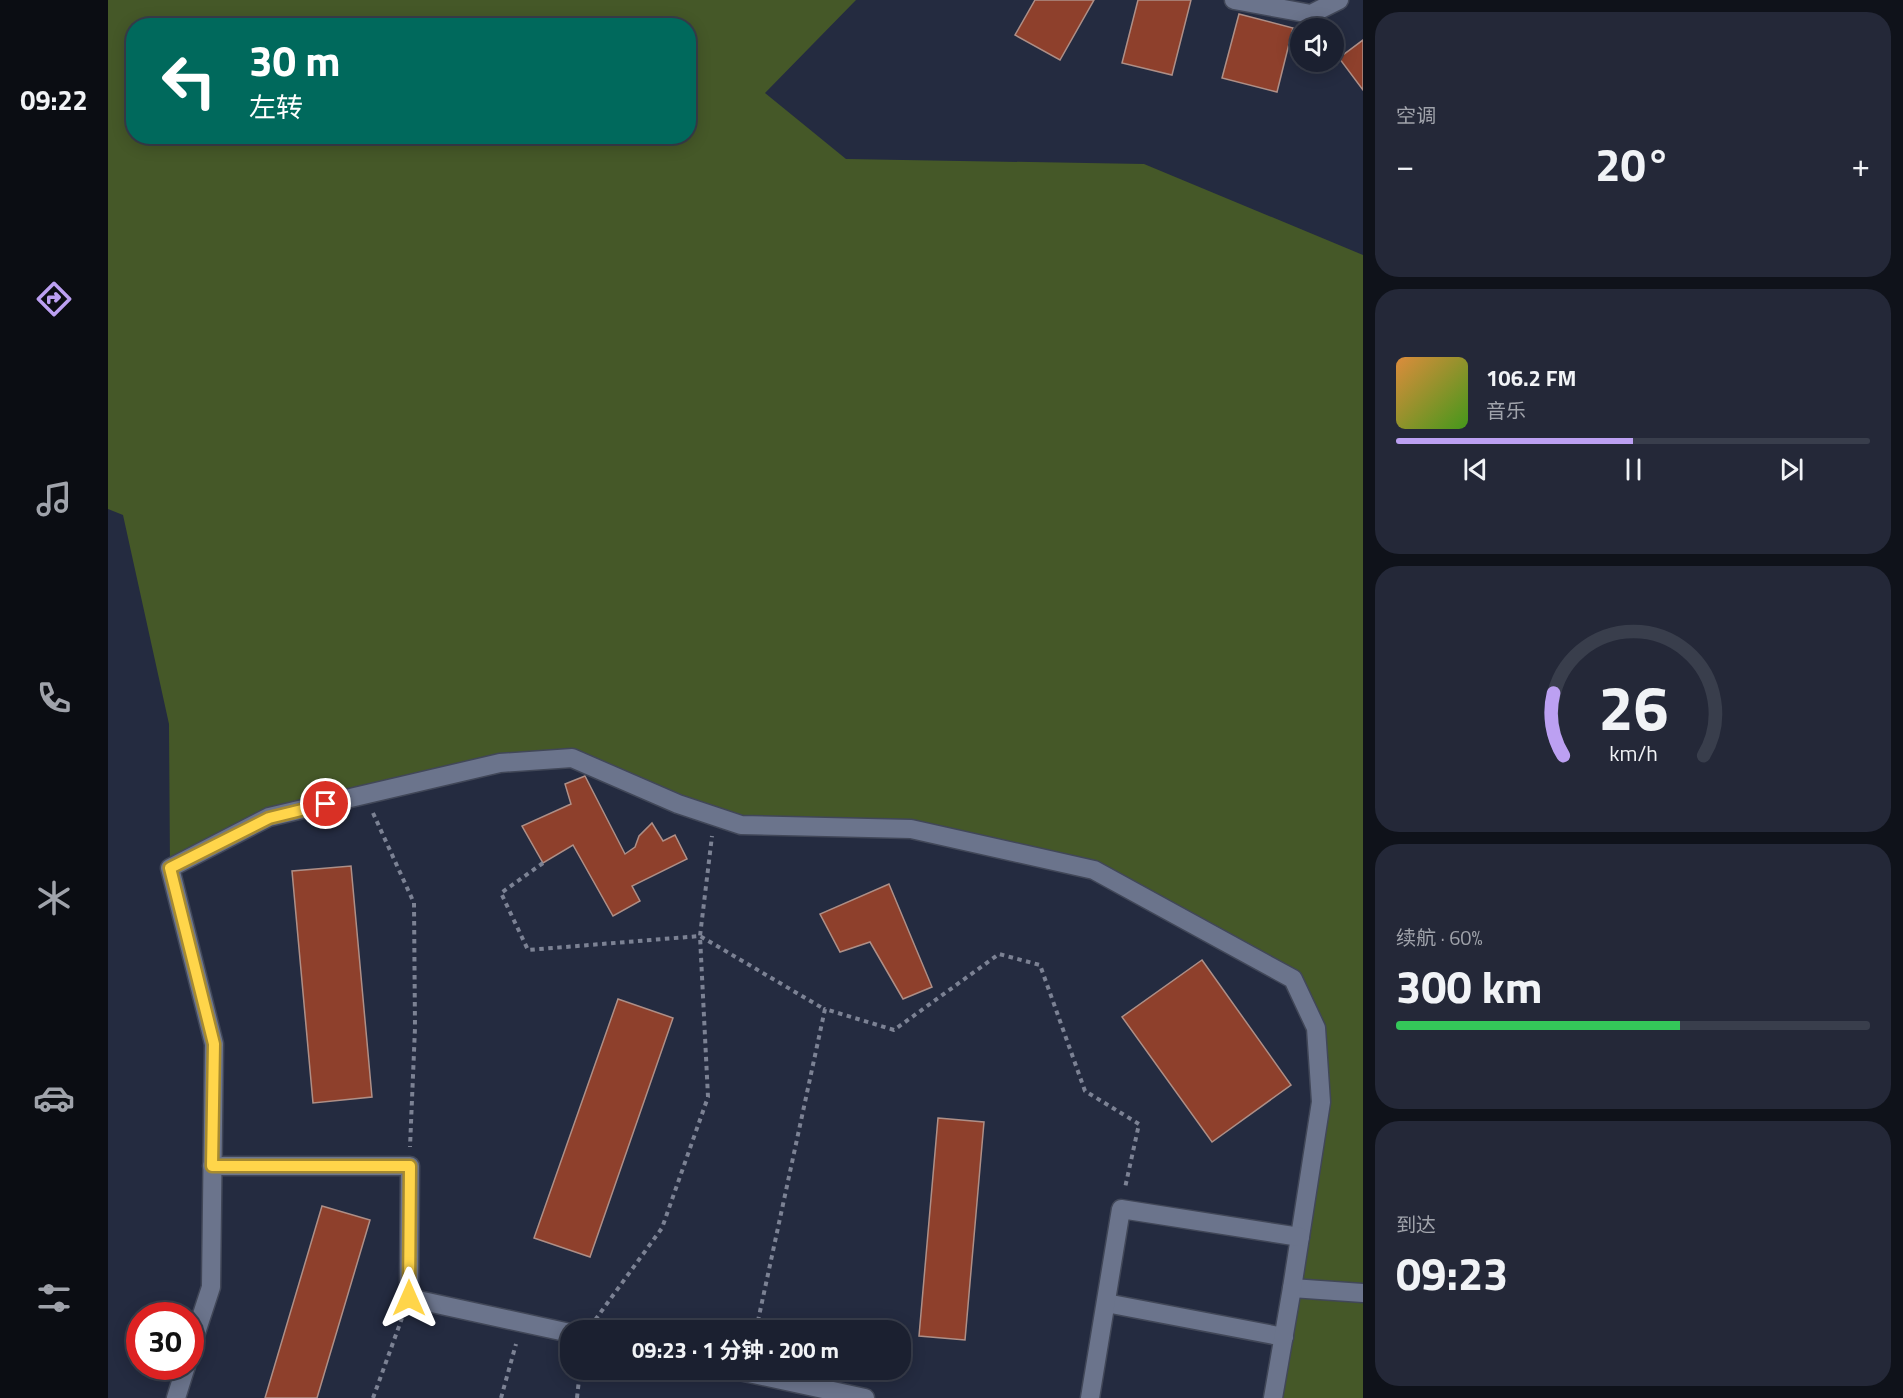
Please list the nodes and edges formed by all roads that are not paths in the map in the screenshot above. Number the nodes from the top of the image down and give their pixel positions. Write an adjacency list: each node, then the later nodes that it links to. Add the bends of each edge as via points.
1 (1234, 0): 2 (street, via 1311,15)
2 (1339, 0)
3 (212, 1166): 4 (street, via 214,1044 170,868 269,818 500,763 572,758 678,804 741,825 911,829 1094,870 1293,979 1316,1028 1321,1102); 8 (street, via 211,1287); 9 (street, via 410,1166 409,1298)
4 (1300, 1237): 5 (street); 7 (street, via 1121,1209)
5 (1292, 1288): 6 (street); 10 (street)
6 (1363, 1293)
7 (1106, 1303): 10 (street); 15 (street)
8 (204, 1308)
9 (560, 1331)
10 (1284, 1337): 16 (street)
11 (182, 1380): 13 (street)
12 (781, 1380): 14 (street)
13 (176, 1398)
14 (865, 1398)
15 (1090, 1398)
16 (1273, 1398)

